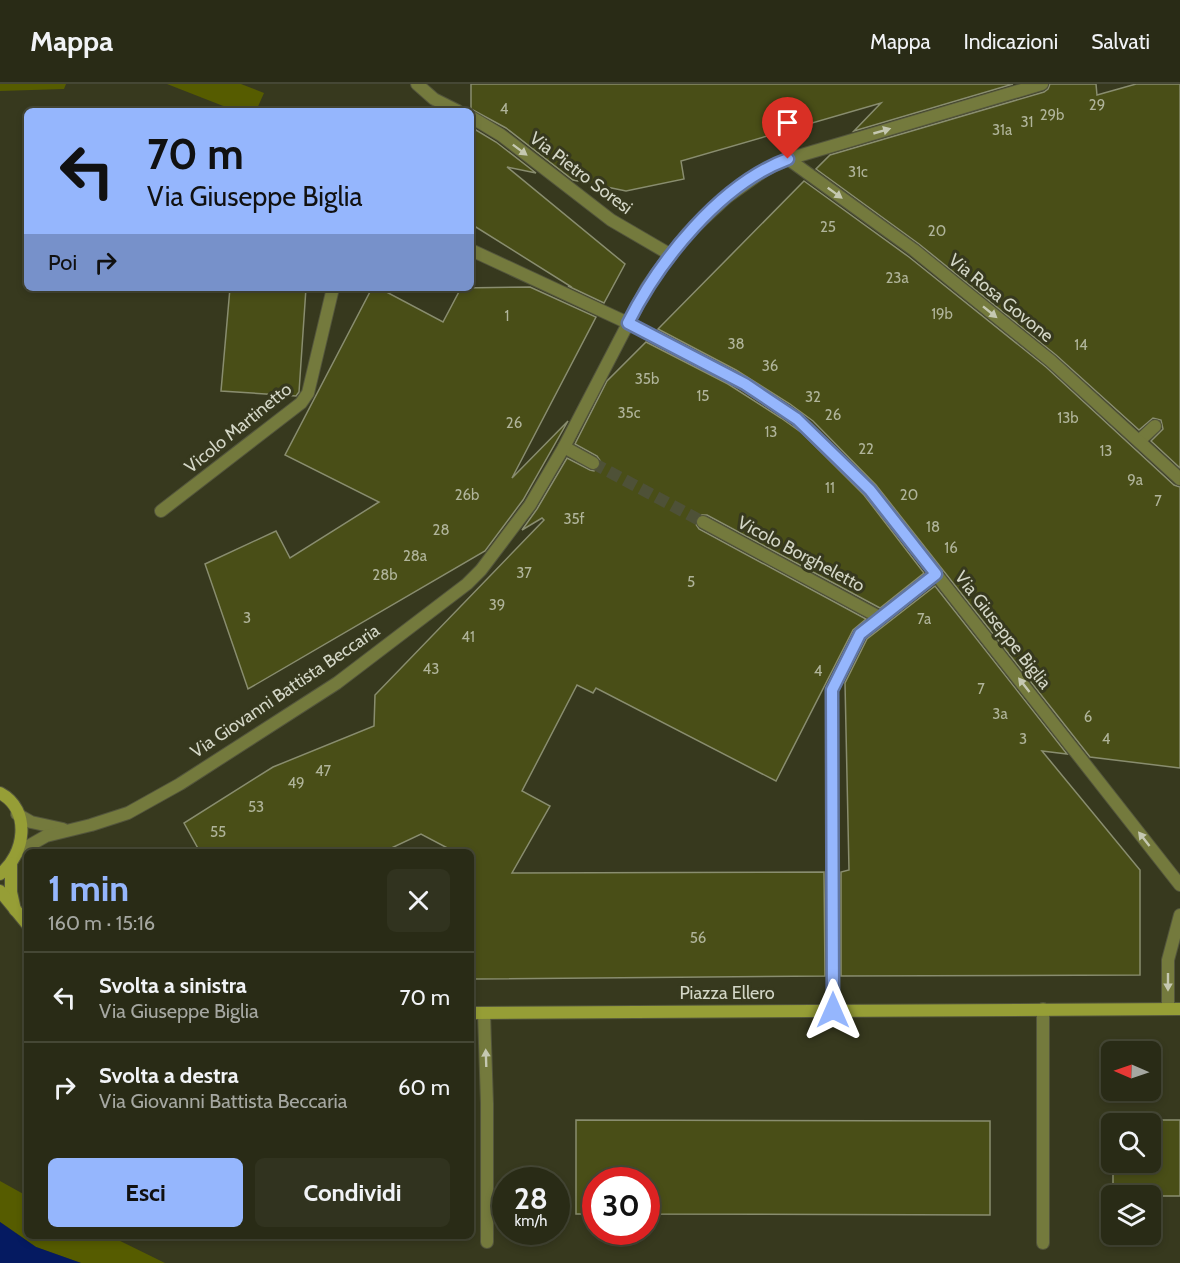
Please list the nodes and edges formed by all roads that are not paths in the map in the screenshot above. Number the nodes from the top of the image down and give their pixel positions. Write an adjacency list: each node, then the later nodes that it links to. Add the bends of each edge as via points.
1 (417, 84): 3 (street)
2 (1042, 84): 5 (street, Via Giovanni Battista Beccaria, one-way to 2)
3 (453, 108)
4 (474, 119): 7 (street, Via Pietro Soresi, one-way to 7, via 617,224)
5 (788, 159): 7 (street, Via Giovanni Battista Beccaria, via 727,197 687,234); 11 (street, Via Rosa Govone, one-way to 11, via 914,250 1051,361)
6 (474, 251): 9 (street)
7 (671, 255): 9 (street, Via Giovanni Battista Beccaria, via 647,287)
8 (332, 291): 15 (street, Vicolo Martinetto, via 308,393 301,403)
9 (628, 323): 12 (street, Via Giovanni Battista Beccaria); 17 (street, Via Giuseppe Biglia, via 745,384 797,419 870,490)
10 (1155, 426): 11 (street)
11 (1139, 441): 14 (street, Via Rosa Govone)
12 (564, 447): 13 (street); 21 (street, Via Giovanni Battista Beccaria, via 521,518 462,588 337,682 180,784 128,813)
13 (593, 463)
14 (1180, 479)
15 (161, 512)
16 (704, 522): 18 (street, Vicolo Borgheletto)
17 (936, 574): 18 (street); 25 (street, Via Giuseppe Biglia, one-way to 17)
18 (881, 618): 32 (street, via 860,634 832,690)
19 (0, 793): 20 (street)
20 (17, 813): 21 (street, Via Giovanni Battista Beccaria, via 31,822); 22 (street, via 22,839)
21 (67, 830): 22 (street, Via Giovanni Battista Beccaria, via 46,836)
22 (18, 852): 23 (street)
23 (11, 863): 24 (street); 27 (street)
24 (0, 874)
25 (1180, 885)
26 (0, 891): 27 (street)
27 (15, 910): 29 (street)
28 (1180, 915): 31 (street, Piazza Ellero, one-way to 31, via 1168,960)
29 (24, 920)
30 (1043, 1009): 31 (street, Piazza Ellero); 32 (street, Piazza Ellero); 35 (street)
31 (1174, 1009)
32 (833, 1010): 33 (street, Piazza Ellero)
33 (477, 1013): 34 (street, Piazza Ellero, one-way to 33, via 487,1104)
34 (486, 1242)
35 (1043, 1243)

